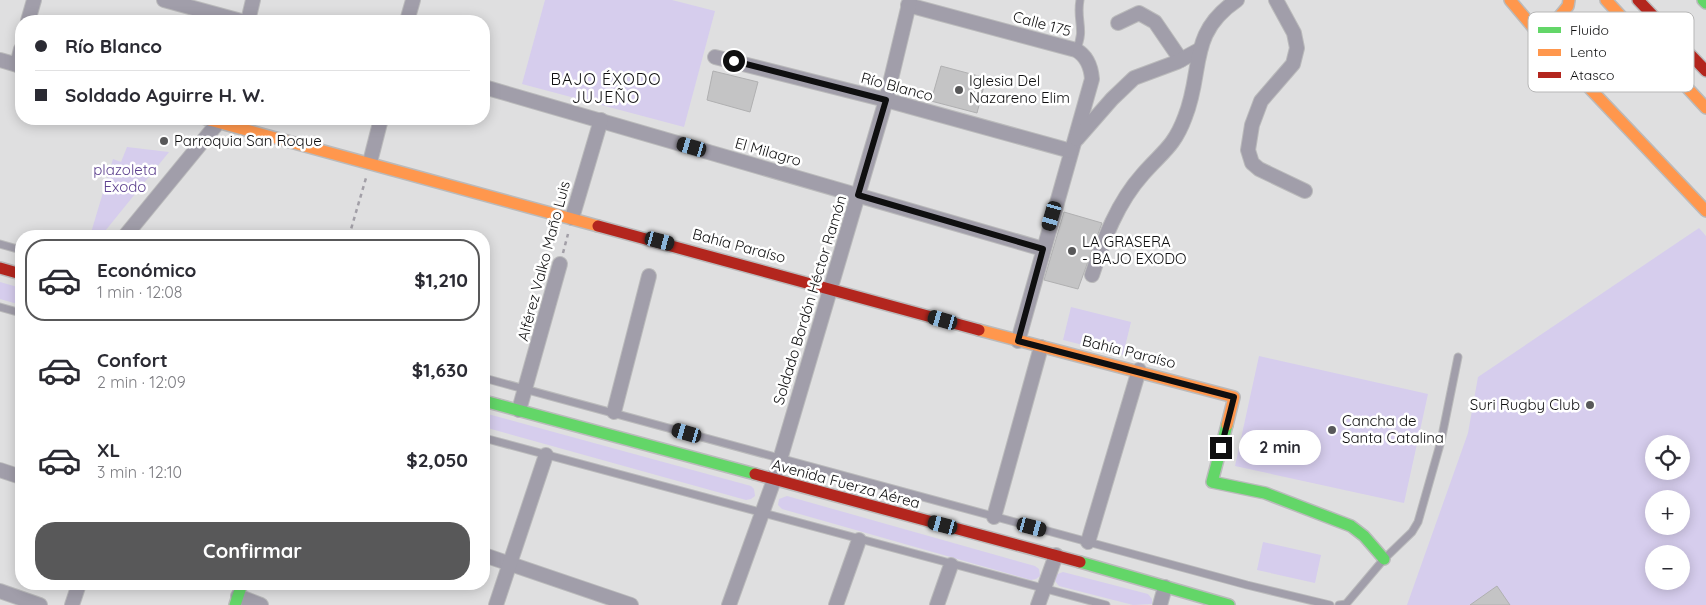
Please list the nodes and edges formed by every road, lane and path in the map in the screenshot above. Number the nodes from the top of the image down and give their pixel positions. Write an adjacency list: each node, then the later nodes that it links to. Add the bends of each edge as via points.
1 (34, 0): 18 (street)
2 (164, 0): 19 (street)
3 (253, 0): 20 (street)
4 (413, 0): 21 (street)
5 (1080, 0): 24 (lane, via 1078,10 1083,37)
6 (1237, 0): 25 (street, via 1209,24)
7 (1276, 0): 43 (street, via 1294,33 1297,48 1293,64 1261,101 1252,125 1248,150 1252,163 1259,169)
8 (1510, 0): 22 (main road)
9 (1569, 0): 15 (main road)
10 (1606, 0): 16 (main road)
11 (1638, 0): 17 (main road)
12 (1703, 0): 14 (main road)
13 (909, 2): 24 (street, Calle 175); 35 (street, Soldado Bordón Héctor Ramón)
14 (1706, 3)
15 (1563, 12)
16 (1617, 12)
17 (1649, 12)
18 (30, 15)
19 (219, 15)
20 (249, 15)
21 (409, 15)
22 (1528, 21)
23 (1118, 23): 29 (street, via 1139,13 1155,22)
24 (1076, 50): 41 (street, Calle 175, via 1091,70 1092,79)
25 (1199, 50): 29 (street); 55 (street, via 1186,116 1172,146 1142,174 1117,210)
26 (715, 56): 35 (street, Río Blanco)
27 (1694, 58): 31 (main road)
28 (0, 60): 30 (street)
29 (1181, 60): 41 (street, via 1134,78 1103,109)
30 (15, 65)
31 (1706, 71)
32 (490, 89): 37 (street, El Milagro)
33 (1593, 92): 45 (main road)
34 (1691, 92): 36 (main road)
35 (886, 100): 41 (street, Río Blanco); 44 (street, Soldado Bordón Héctor Ramón)
36 (1706, 108)
37 (601, 120): 44 (street, El Milagro); 46 (street, Alférez Valko Maño Luis)
38 (217, 125): 47 (street)
39 (235, 125): 42 (main road, Bahía Paraíso)
40 (380, 125): 42 (street)
41 (1072, 148): 51 (street)
42 (370, 162): 46 (main road, Bahía Paraíso); 48 (path)
43 (1305, 191)
44 (858, 195): 51 (street, El Milagro); 57 (street, Soldado Bordón Héctor Ramón)
45 (1706, 210)
46 (572, 218): 52 (path, Alférez Valko Maño Luis); 57 (main road, Bahía Paraíso)
47 (130, 230)
48 (351, 230)
49 (0, 244): 50 (lane)
50 (15, 248)
51 (1043, 249): 60 (street)
52 (560, 264): 65 (street, Alférez Valko Maño Luis)
53 (0, 268): 54 (main road)
54 (15, 272)
55 (1092, 275)
56 (649, 276): 68 (street)
57 (830, 289): 60 (main road, Bahía Paraíso); 71 (street, Soldado Bordón Héctor Ramón)
58 (0, 307): 59 (lane)
59 (15, 311)
60 (1018, 341): 61 (main road, Bahía Paraíso)
61 (1041, 347): 63 (main road, Bahía Paraíso); 76 (street)
62 (1458, 357): 81 (lane, via 1442,441 1418,522)
63 (1139, 370): 78 (street); 81 (main road, Bahía Paraíso, via 1234,397 1212,482 1265,493 1351,526)
64 (490, 380): 65 (lane)
65 (526, 390): 67 (street, Alférez Valko Maño Luis); 68 (lane)
66 (490, 403): 67 (main road, Avenida Fuerza Aérea)
67 (519, 410): 74 (main road, Avenida Fuerza Aérea)
68 (614, 412): 71 (lane)
69 (490, 440): 70 (lane)
70 (546, 455): 75 (lane); 82 (street)
71 (780, 460): 74 (street, Soldado Bordón Héctor Ramón); 76 (lane)
72 (0, 470): 73 (street)
73 (15, 473)
74 (774, 480): 75 (street, Soldado Bordón Héctor Ramón); 79 (main road, Avenida Fuerza Aérea)
75 (763, 513): 77 (lane); 94 (street, Soldado Bordón Héctor Ramón)
76 (994, 517): 78 (lane)
77 (859, 540): 83 (lane); 95 (street)
78 (1088, 542): 101 (lane)
79 (1056, 555): 84 (main road, Avenida Fuerza Aérea); 85 (street)
80 (490, 557): 82 (street)
81 (1384, 559): 102 (lane, via 1346,604)
82 (509, 564): 92 (street); 93 (street)
83 (951, 565): 85 (lane); 96 (street)
84 (1165, 587): 99 (street); 100 (main road, Avenida Fuerza Aérea)
85 (1044, 589): 97 (street); 98 (lane)
86 (0, 590): 89 (street)
87 (77, 590): 90 (street)
88 (238, 595): 91 (street)
89 (40, 605)
90 (72, 605)
91 (261, 605)
92 (496, 605)
93 (631, 605)
94 (729, 605)
95 (836, 605)
96 (937, 605)
97 (1038, 605)
98 (1106, 605)
99 (1160, 605)
100 (1230, 605)
101 (1330, 605)
102 (1339, 605)

